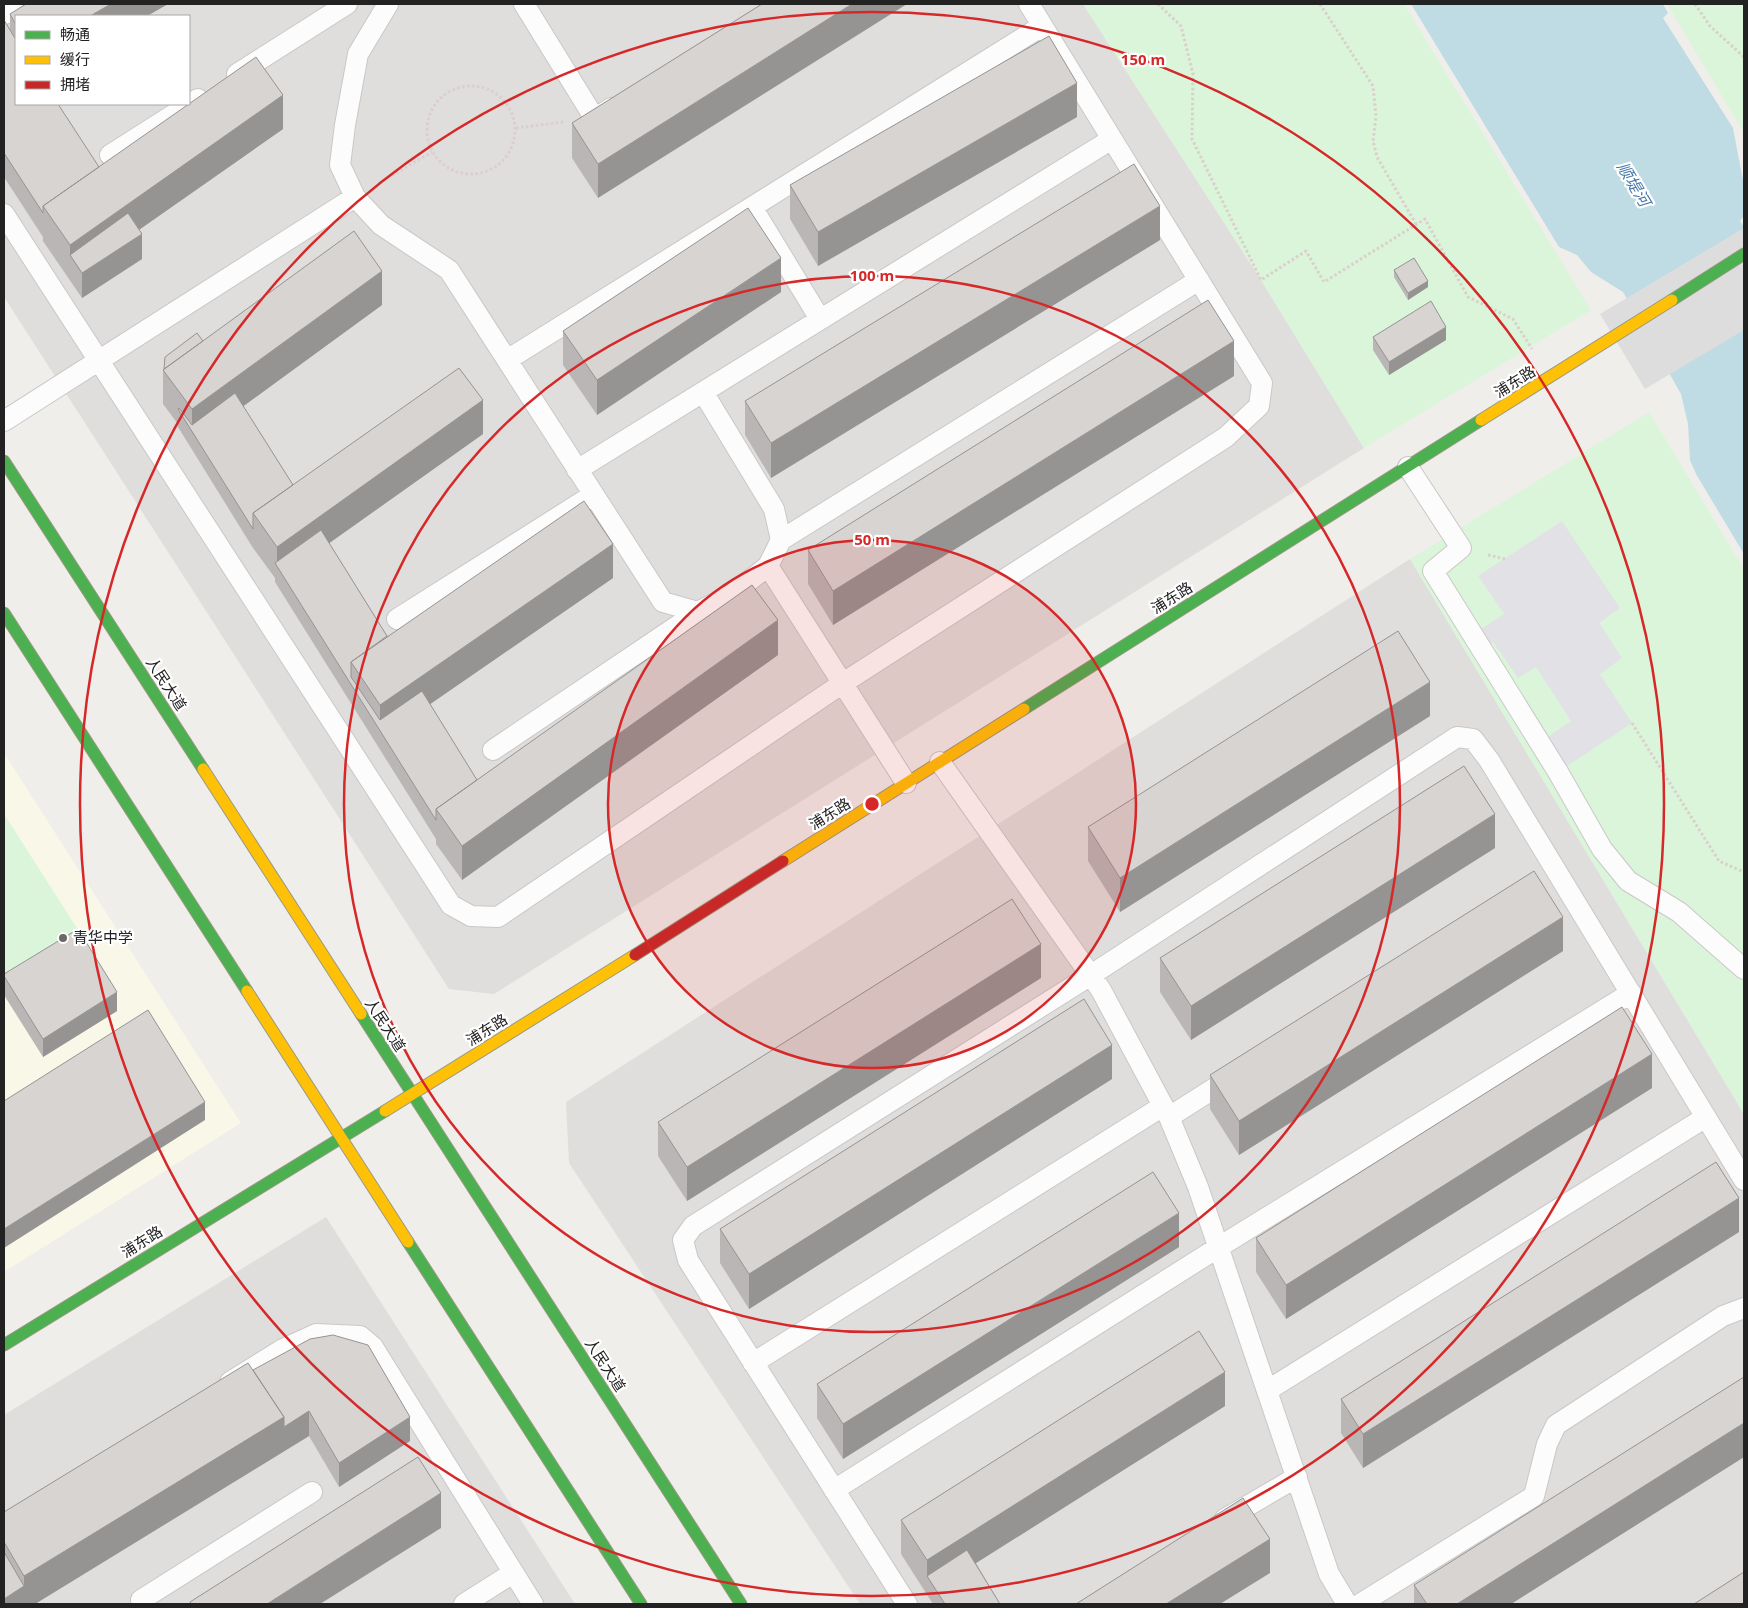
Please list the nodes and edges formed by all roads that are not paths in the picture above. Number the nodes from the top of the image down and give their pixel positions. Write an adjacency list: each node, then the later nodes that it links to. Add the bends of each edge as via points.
1 (347, 4): 7 (lane)
2 (388, 4): 11 (lane, via 358,54 345,125 340,165)
3 (524, 4): 6 (lane, via 595,119)
4 (1029, 4): 5 (lane)
5 (1042, 26): 9 (lane); 12 (lane)
6 (628, 98)
7 (190, 104)
8 (189, 105): 10 (lane)
9 (1112, 139): 15 (lane); 16 (lane)
10 (110, 155)
11 (355, 197): 17 (lane); 18 (lane, via 381,225 449,270)
12 (752, 207): 16 (lane); 18 (lane)
13 (4, 214): 17 (lane)
14 (1744, 254): 22 (main road, 浦东路)
15 (1199, 280): 25 (lane); 30 (lane, via 1262,383 1259,406 1226,437)
16 (820, 319): 19 (lane)
17 (99, 360): 20 (lane); 30 (lane, via 452,905 471,916 498,917)
18 (507, 360): 23 (lane)
19 (702, 392): 23 (lane); 25 (lane, via 774,509)
20 (4, 421)
21 (4, 461): 40 (main road, 人民大道)
22 (1408, 467): 32 (main road, 浦东路); 36 (lane, via 1461,548 1433,571 1558,772 1602,850 1628,881 1679,912)
23 (577, 470): 24 (lane)
24 (593, 495): 27 (lane, via 664,602); 29 (lane)
25 (782, 540): 26 (lane)
26 (768, 566): 27 (lane, via 731,595); 30 (lane)
27 (698, 612): 31 (lane)
28 (4, 613): 43 (main road)
29 (397, 619)
30 (843, 683): 33 (lane)
31 (493, 750)
32 (940, 762): 33 (main road, 浦东路); 37 (lane)
33 (906, 783): 40 (main road, 浦东路)
34 (1556, 871): 35 (lane); 37 (lane, via 1473,738 1457,737); 38 (lane)
35 (1539, 881)
36 (1744, 969)
37 (1091, 975): 41 (lane); 48 (lane, via 693,1226 683,1240 688,1260)
38 (1631, 993): 42 (lane); 45 (lane)
39 (1245, 1069): 41 (lane)
40 (412, 1095): 43 (main road, 浦东路); 60 (main road, 人民大道)
41 (1166, 1112): 45 (lane); 48 (lane)
42 (1706, 1118): 44 (lane); 49 (lane)
43 (340, 1137): 47 (main road, 浦东路); 59 (main road)
44 (1744, 1180)
45 (1219, 1247): 49 (lane); 52 (lane)
46 (1744, 1308): 63 (lane, via 1723,1316 1556,1425 1547,1444 1534,1496)
47 (4, 1345)
48 (753, 1363): 52 (lane)
49 (1268, 1390): 51 (lane)
50 (216, 1391): 55 (lane, via 283,1349 316,1334 360,1336 373,1346)
51 (1296, 1477): 54 (lane); 62 (lane, via 1329,1574)
52 (834, 1490): 61 (lane)
53 (312, 1492): 56 (lane)
54 (1211, 1528)
55 (513, 1573): 57 (lane); 58 (lane)
56 (140, 1603)
57 (464, 1604)
58 (533, 1604)
59 (641, 1604)
60 (741, 1604)
61 (907, 1604)
62 (1347, 1604)
63 (1360, 1604)

